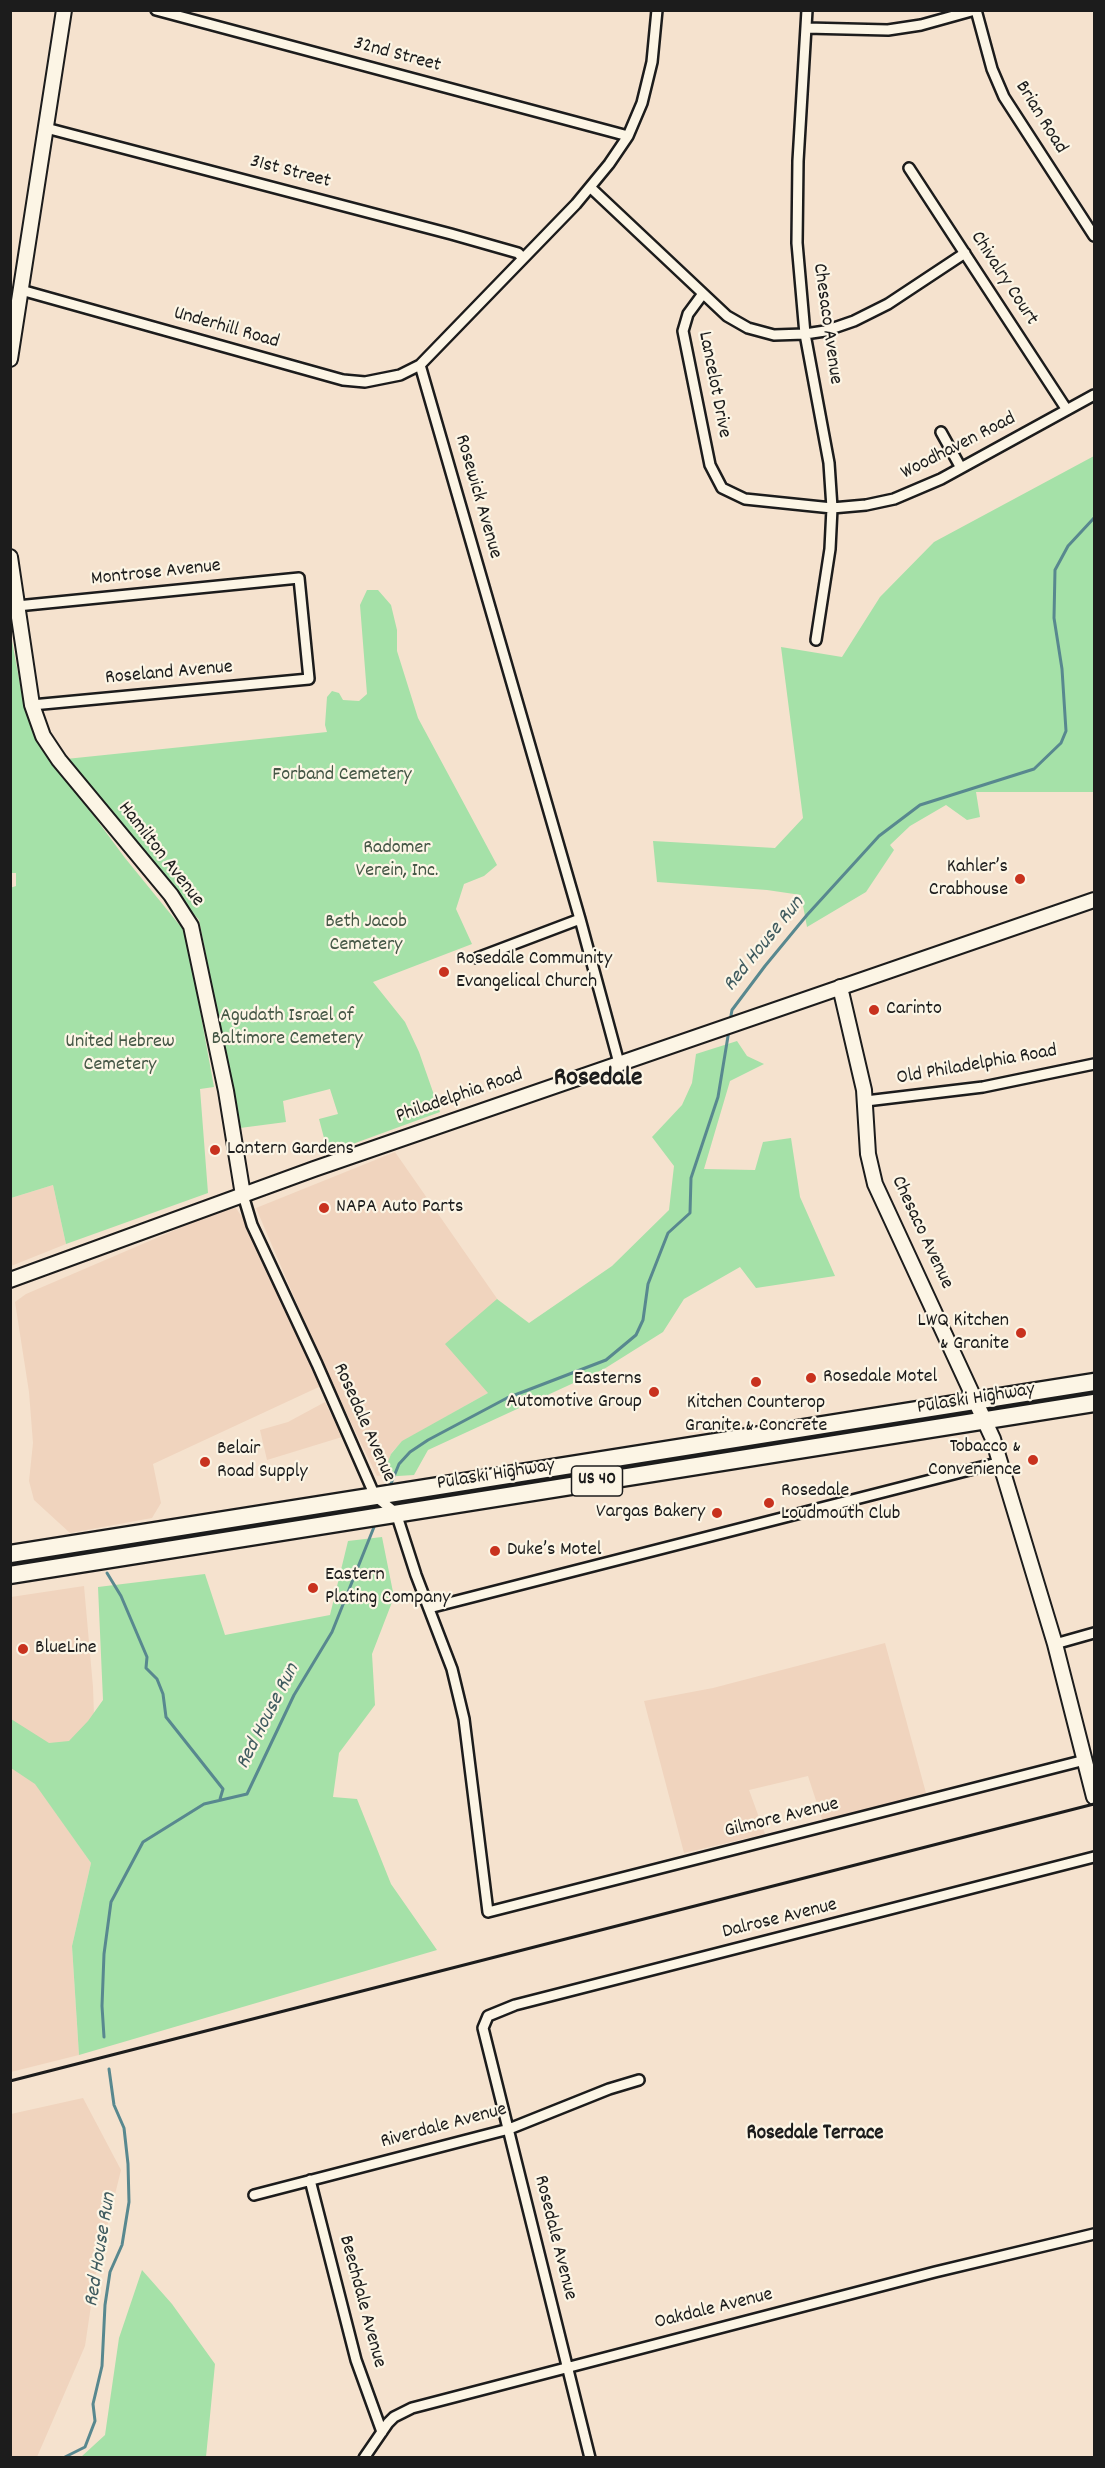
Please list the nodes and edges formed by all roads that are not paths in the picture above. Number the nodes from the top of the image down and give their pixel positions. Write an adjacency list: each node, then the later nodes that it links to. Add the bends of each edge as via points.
1 (64, 10): 7 (street)
2 (156, 10): 8 (street, 32nd Street)
3 (657, 10): 8 (street, via 649,75)
4 (807, 10): 6 (street, Chesaco Avenue)
5 (975, 10): 6 (street, via 888,30); 11 (street, Brian Road, via 1001,91)
6 (806, 28): 16 (street, Chesaco Avenue, via 796,216)
7 (46, 128): 13 (street, 31st Street, via 451,234); 14 (street)
8 (628, 136): 10 (street)
9 (909, 168): 12 (street, Chivalry Court)
10 (591, 188): 13 (street); 15 (street)
11 (1095, 236)
12 (965, 253): 16 (street, via 867,316); 20 (street, Chivalry Court)
13 (524, 258): 18 (street)
14 (21, 290): 17 (street); 18 (street, Underhill Road, via 343,380 389,379)
15 (702, 295): 16 (street, via 748,328 774,335); 23 (street, Lancelot Drive, via 688,314 683,331 710,465 717,482 728,493 745,500)
16 (805, 334): 23 (street, Chesaco Avenue, via 829,463)
17 (10, 359)
18 (420, 365): 30 (street, Rosewick Avenue)
19 (1095, 395): 20 (street, Woodhaven Road)
20 (1067, 410): 22 (street, Woodhaven Road)
21 (941, 432): 22 (street)
22 (961, 468): 23 (street, Woodhaven Road, via 894,499)
23 (832, 508): 26 (street, Chesaco Avenue)
24 (10, 558): 25 (street, Hamilton Avenue)
25 (17, 606): 27 (street, Montrose Avenue, via 299,578); 28 (street, Hamilton Avenue)
26 (816, 640)
27 (309, 679): 28 (street, Roseland Avenue)
28 (32, 705): 36 (street, Hamilton Avenue, via 59,760 171,895 191,926 226,1091)
29 (1095, 900): 32 (street, Philadelphia Road)
30 (580, 919): 31 (street); 33 (street, Rosewick Avenue)
31 (477, 958)
32 (840, 987): 33 (street, Philadelphia Road); 35 (street, Chesaco Avenue)
33 (619, 1063): 36 (street, Philadelphia Road)
34 (1095, 1064): 35 (street, Old Philadelphia Road, via 983,1087)
35 (866, 1101): 39 (street, Chesaco Avenue, via 868,1154 875,1184)
36 (243, 1195): 37 (street, Philadelphia Road); 43 (street, Rosedale Avenue, via 252,1225)
37 (10, 1280)
38 (1095, 1382): 39 (highway, Pulaski Highway / US 40)
39 (976, 1400): 41 (street, Chesaco Avenue); 43 (highway, Pulaski Highway / US 40)
40 (1095, 1403): 41 (highway, Pulaski Highway / US 40)
41 (985, 1419): 42 (street, Chesaco Avenue); 44 (highway, Pulaski Highway / US 40)
42 (1001, 1462): 47 (street); 49 (street, Chesaco Avenue)
43 (375, 1496): 44 (street, Rosedale Avenue); 45 (highway, Pulaski Highway / US 40)
44 (396, 1513): 46 (highway, Pulaski Highway / US 40); 47 (street)
45 (10, 1554)
46 (10, 1575)
47 (429, 1608): 50 (street, Gilmore Avenue, via 452,1669 464,1719 488,1912)
48 (1095, 1633): 49 (street)
49 (1055, 1644): 50 (street, Chesaco Avenue)
50 (1086, 1765): 51 (street, Chesaco Avenue)
51 (1095, 1797)
52 (1095, 1857): 53 (street, Dalrose Avenue, via 515,2005 492,2013)
53 (483, 2028): 55 (street, Rosedale Avenue)
54 (639, 2080): 55 (street, Riverdale Avenue)
55 (509, 2129): 56 (street, Riverdale Avenue); 59 (street, Rosedale Avenue)
56 (310, 2180): 57 (street, Riverdale Avenue); 60 (street, Beechdale Avenue, via 356,2360)
57 (254, 2195)
58 (1095, 2234): 59 (street, Oakdale Avenue)
59 (567, 2367): 60 (street, Oakdale Avenue, via 412,2408 394,2417); 62 (street, Rosedale Avenue)
60 (382, 2432): 61 (street, Oakdale Avenue)
61 (364, 2457)
62 (590, 2457)

